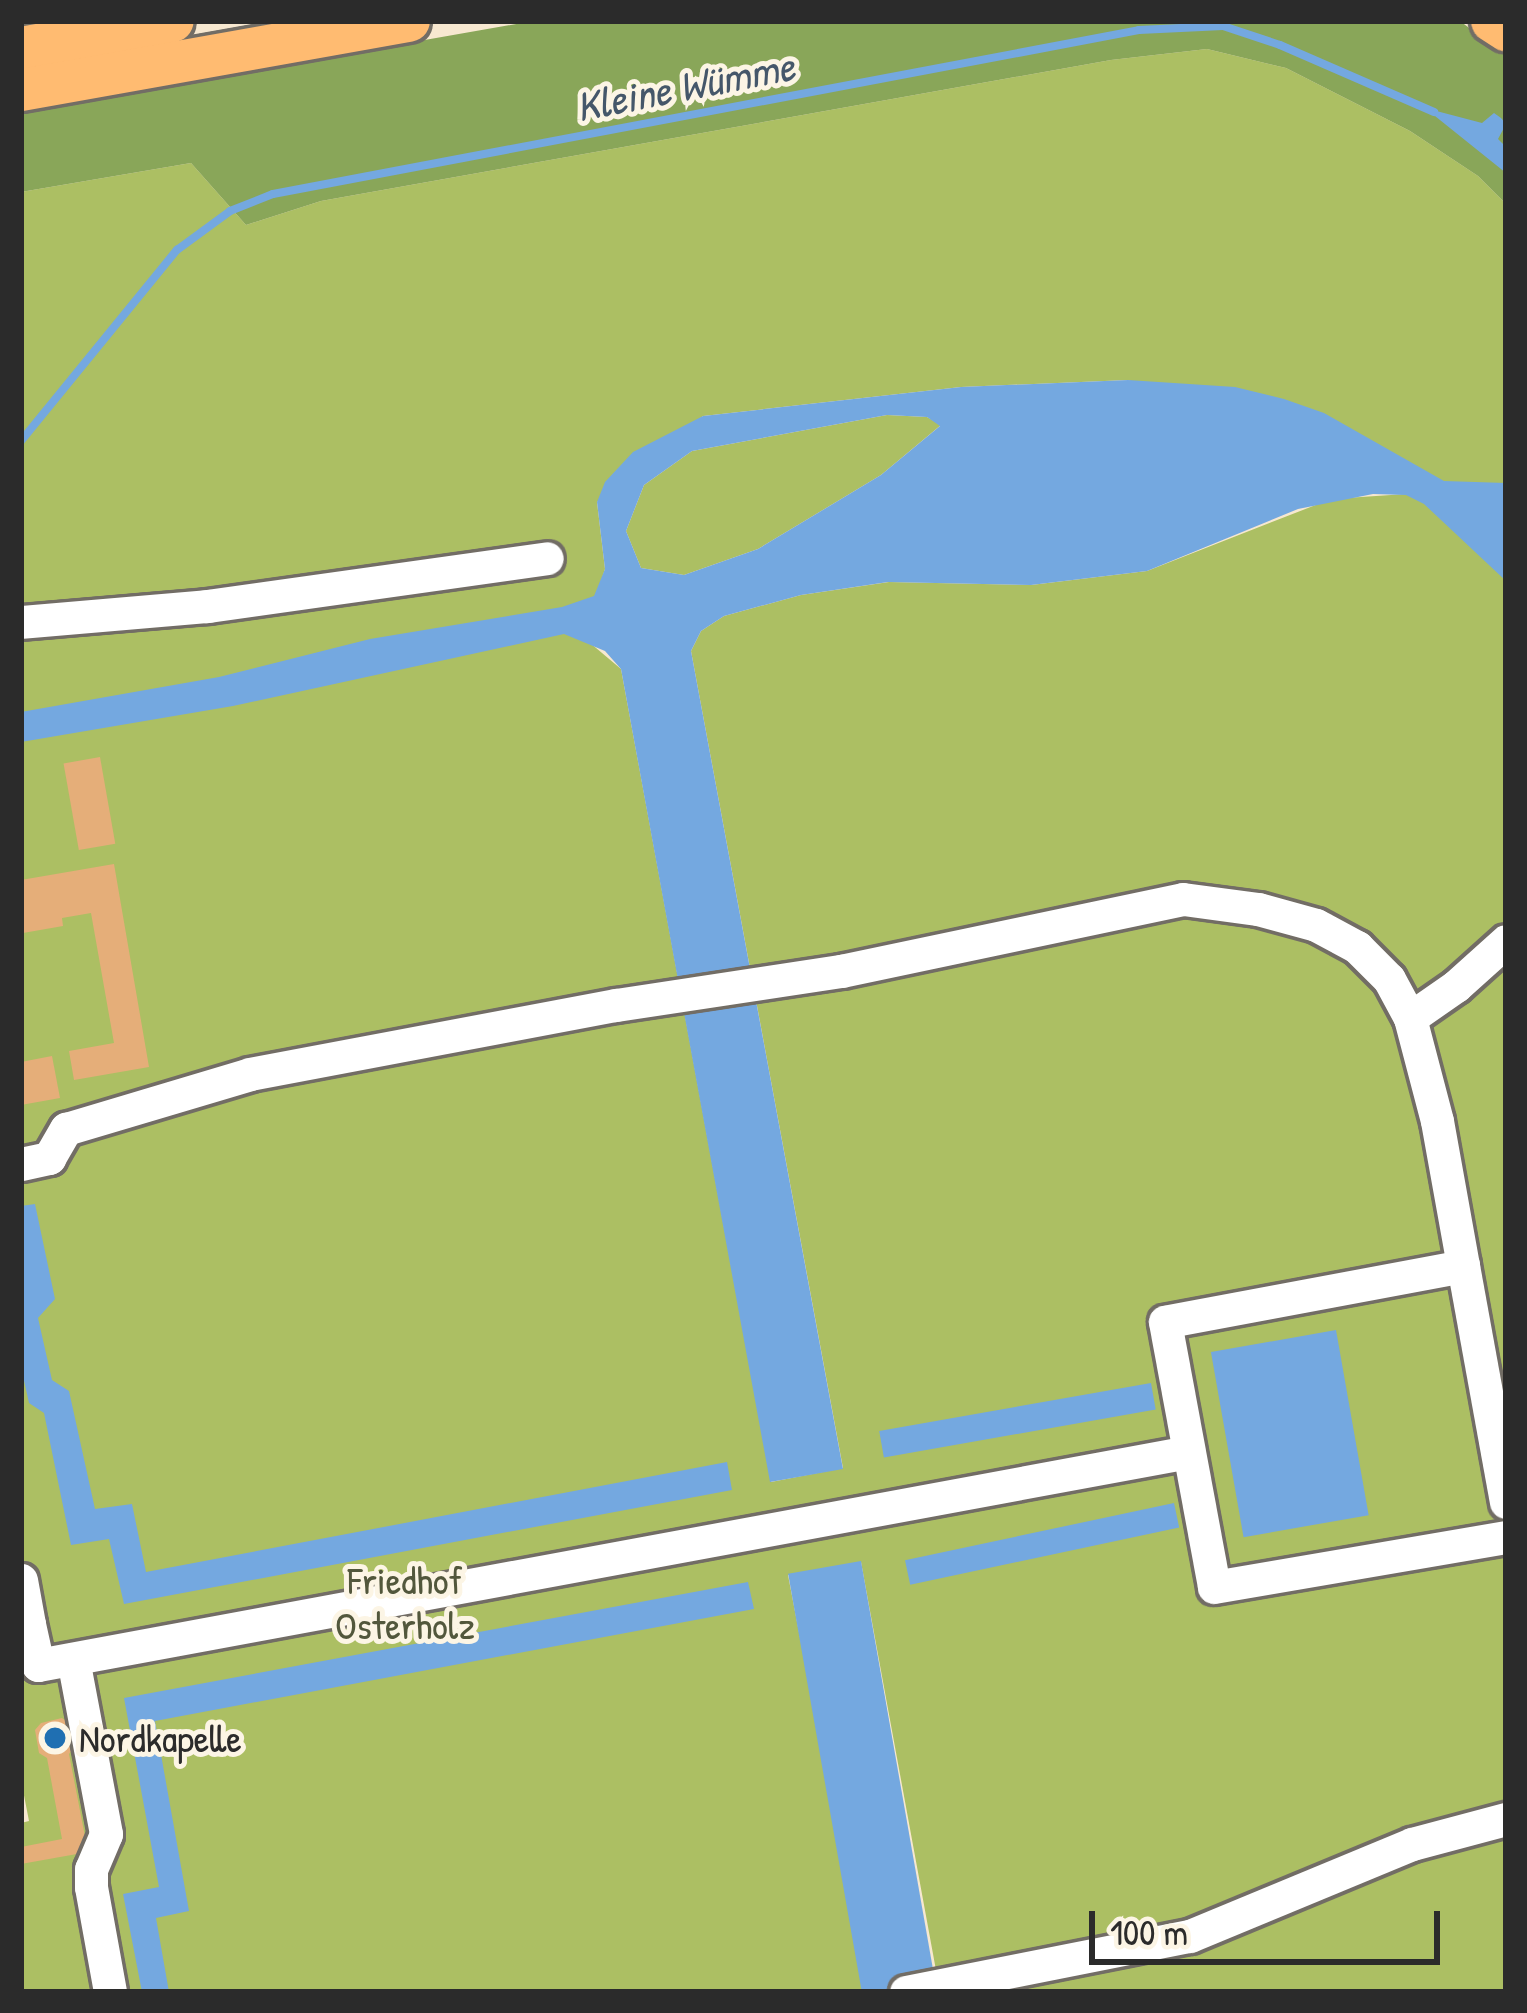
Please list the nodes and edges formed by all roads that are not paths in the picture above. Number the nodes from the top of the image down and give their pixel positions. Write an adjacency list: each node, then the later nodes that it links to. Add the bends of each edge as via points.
1 (173, 21): 5 (main road)
2 (410, 21): 6 (main road)
3 (1492, 21): 4 (main road)
4 (1506, 30)
5 (21, 48)
6 (21, 90)
7 (547, 558): 8 (lane, via 207,606)
8 (21, 622)
9 (1506, 941): 10 (lane)
10 (1410, 1018): 11 (lane, via 1357,947 1316,925 1183,899 841,971 250,1074 66,1129 50,1158); 12 (lane)
11 (21, 1164)
12 (1462, 1266): 13 (lane, via 1165,1322); 14 (lane)
13 (1188, 1452): 15 (lane, via 1214,1587); 18 (lane)
14 (1506, 1502)
15 (1506, 1537)
16 (21, 1580): 17 (lane)
17 (25, 1625): 18 (lane, via 38,1665)
18 (73, 1659): 20 (lane, via 106,1834 91,1887)
19 (1506, 1819): 21 (lane, via 1412,1844 1190,1936)
20 (110, 1992)
21 (905, 1992)

